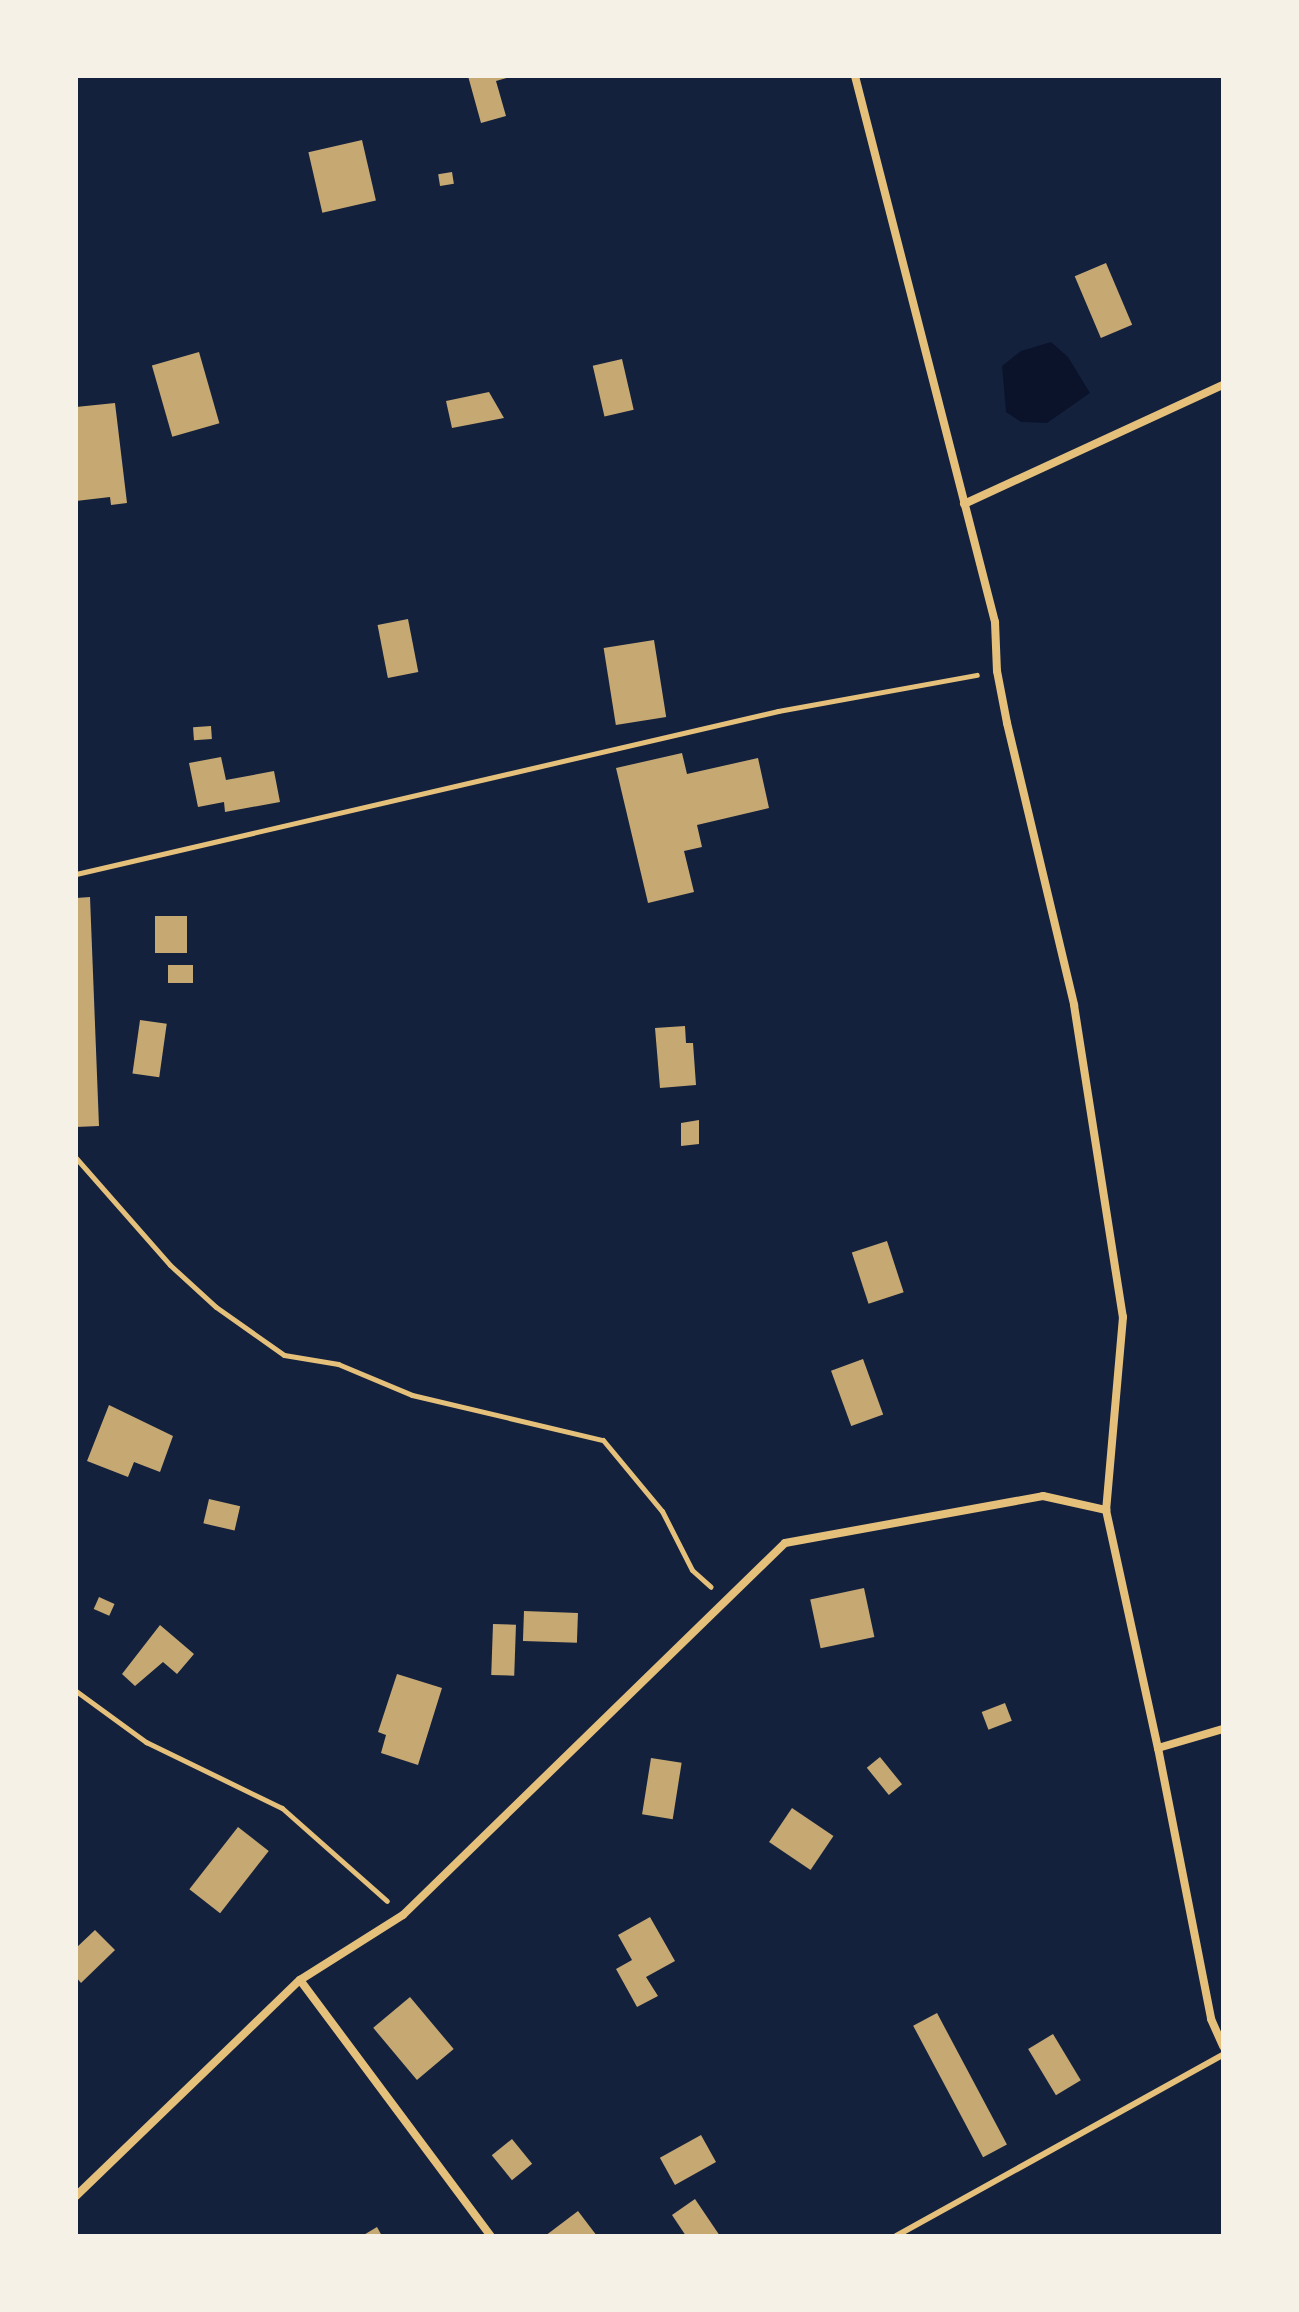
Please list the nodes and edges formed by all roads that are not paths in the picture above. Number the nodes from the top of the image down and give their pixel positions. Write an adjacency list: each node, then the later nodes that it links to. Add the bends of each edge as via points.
1 (855, 76): 3 (street)
2 (1223, 385): 3 (street)
3 (964, 504): 4 (street, via 995,622 997,671 1074,1005 1123,1317)
4 (1106, 1510): 6 (street); 7 (street, via 1043,1496 785,1543 403,1915)
5 (1223, 1729): 6 (street)
6 (1158, 1748): 8 (street, via 1208,2007)
7 (300, 1980): 10 (street); 11 (street)
8 (1223, 2046)
9 (1223, 2055): 12 (lane)
10 (76, 2196)
11 (491, 2236)
12 (896, 2236)

